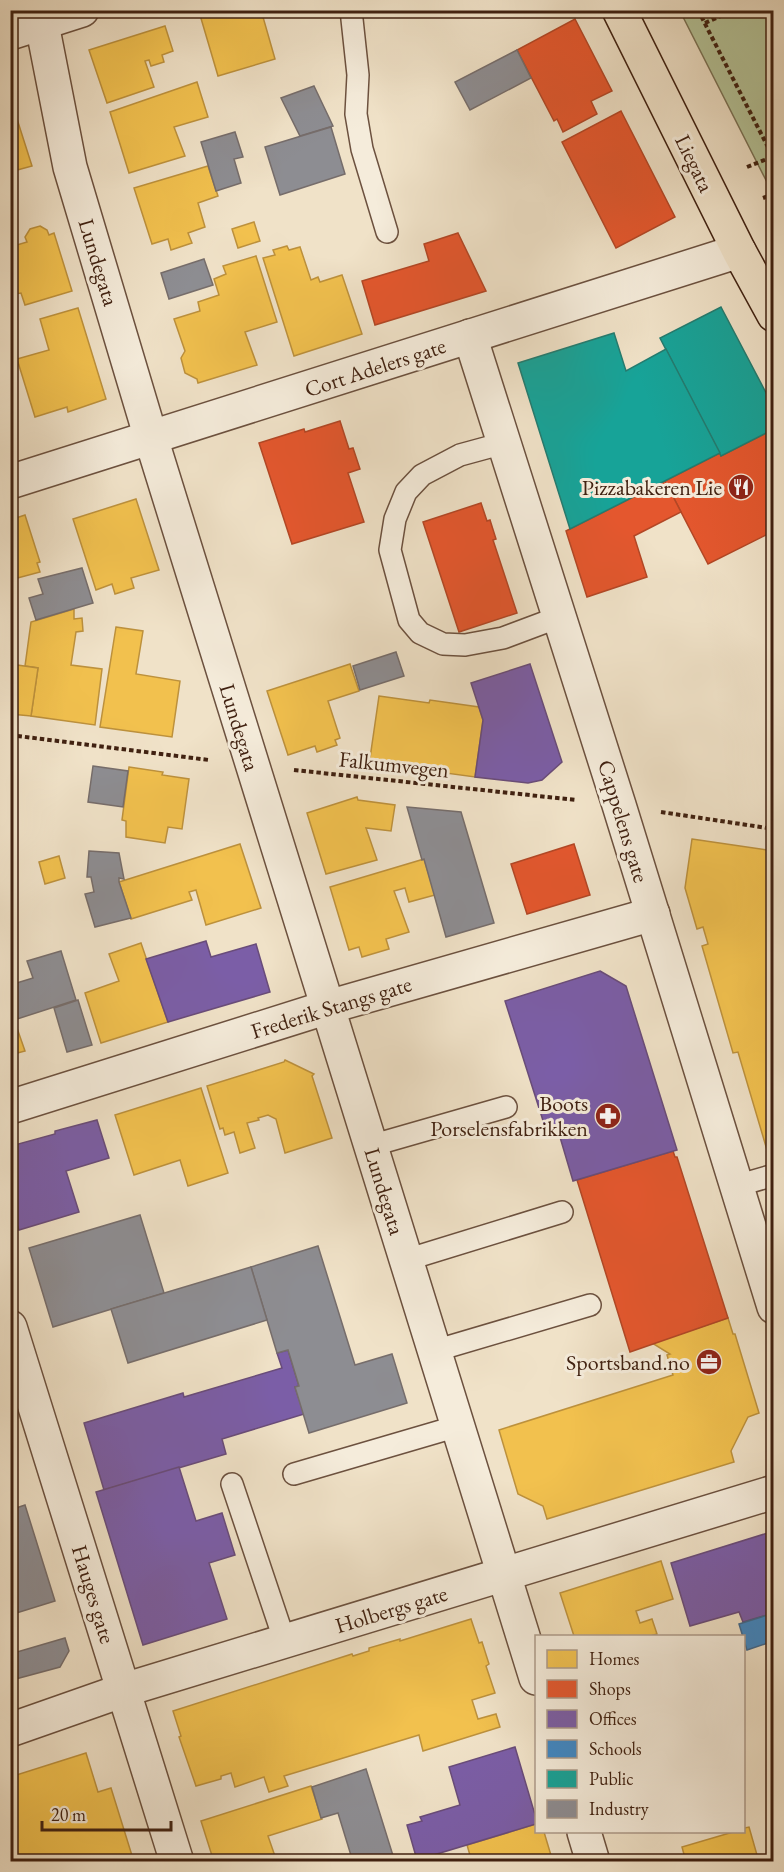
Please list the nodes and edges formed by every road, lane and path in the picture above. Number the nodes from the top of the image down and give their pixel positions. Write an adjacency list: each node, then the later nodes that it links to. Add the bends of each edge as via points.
1 (82, 10): 6 (street)
2 (351, 10): 13 (lane, via 358,75 356,114 362,149)
3 (619, 10): 14 (main road, Liegata)
4 (698, 10): 7 (path)
5 (734, 10): 7 (path)
6 (42, 24): 8 (street); 17 (street, Lundegata, via 70,167)
7 (705, 24): 9 (path)
8 (10, 33)
9 (773, 158): 10 (path)
10 (747, 167)
11 (774, 194): 12 (path)
12 (763, 198)
13 (387, 232)
14 (739, 251): 15 (main road, Liegata); 16 (street, Cort Adelers gate)
15 (774, 315)
16 (470, 336): 17 (street, Cort Adelers gate); 18 (street, Cappelens gate)
17 (151, 438): 19 (street, Cort Adelers gate); 22 (street, Lundegata)
18 (504, 443): 20 (street, Cappelens gate); 20 (lane, via 460,455 422,475 406,492 395,519 390,550 409,620 420,633 443,644 465,645 502,638)
19 (10, 482)
20 (559, 617): 23 (street, Cappelens gate)
21 (10, 735): 22 (path, Falkumvegen)
22 (252, 766): 23 (path, Falkumvegen); 26 (street, Lundegata)
23 (619, 805): 24 (path, Falkumvegen); 25 (street, Cappelens gate)
24 (774, 829)
25 (653, 914): 26 (street, Frederik Stangs gate); 31 (street, Cappelens gate)
26 (328, 1007): 27 (street, Frederik Stangs gate); 29 (street, Lundegata)
27 (10, 1107)
28 (506, 1107): 29 (lane)
29 (370, 1146): 34 (street, Lundegata)
30 (774, 1175): 31 (lane)
31 (736, 1186): 33 (street, Cappelens gate)
32 (562, 1212): 34 (lane)
33 (765, 1246): 36 (street, Cappelens gate)
34 (406, 1260): 38 (street, Lundegata)
35 (590, 1305): 38 (lane)
36 (774, 1307)
37 (10, 1327): 46 (street, Hauges gate)
38 (434, 1351): 39 (street, Lundegata)
39 (458, 1426): 40 (lane); 43 (street, Lundegata)
40 (294, 1474)
41 (232, 1484): 44 (lane)
42 (774, 1492): 43 (street, Holbergs gate)
43 (504, 1574): 44 (street, Holbergs gate); 45 (street, Lundegata)
44 (285, 1642): 46 (street, Holbergs gate)
45 (535, 1672)
46 (124, 1690): 47 (street, Holbergs gate); 49 (street, Hauges gate)
47 (10, 1730)
48 (584, 1833): 50 (street)
49 (177, 1862)
50 (593, 1862)

